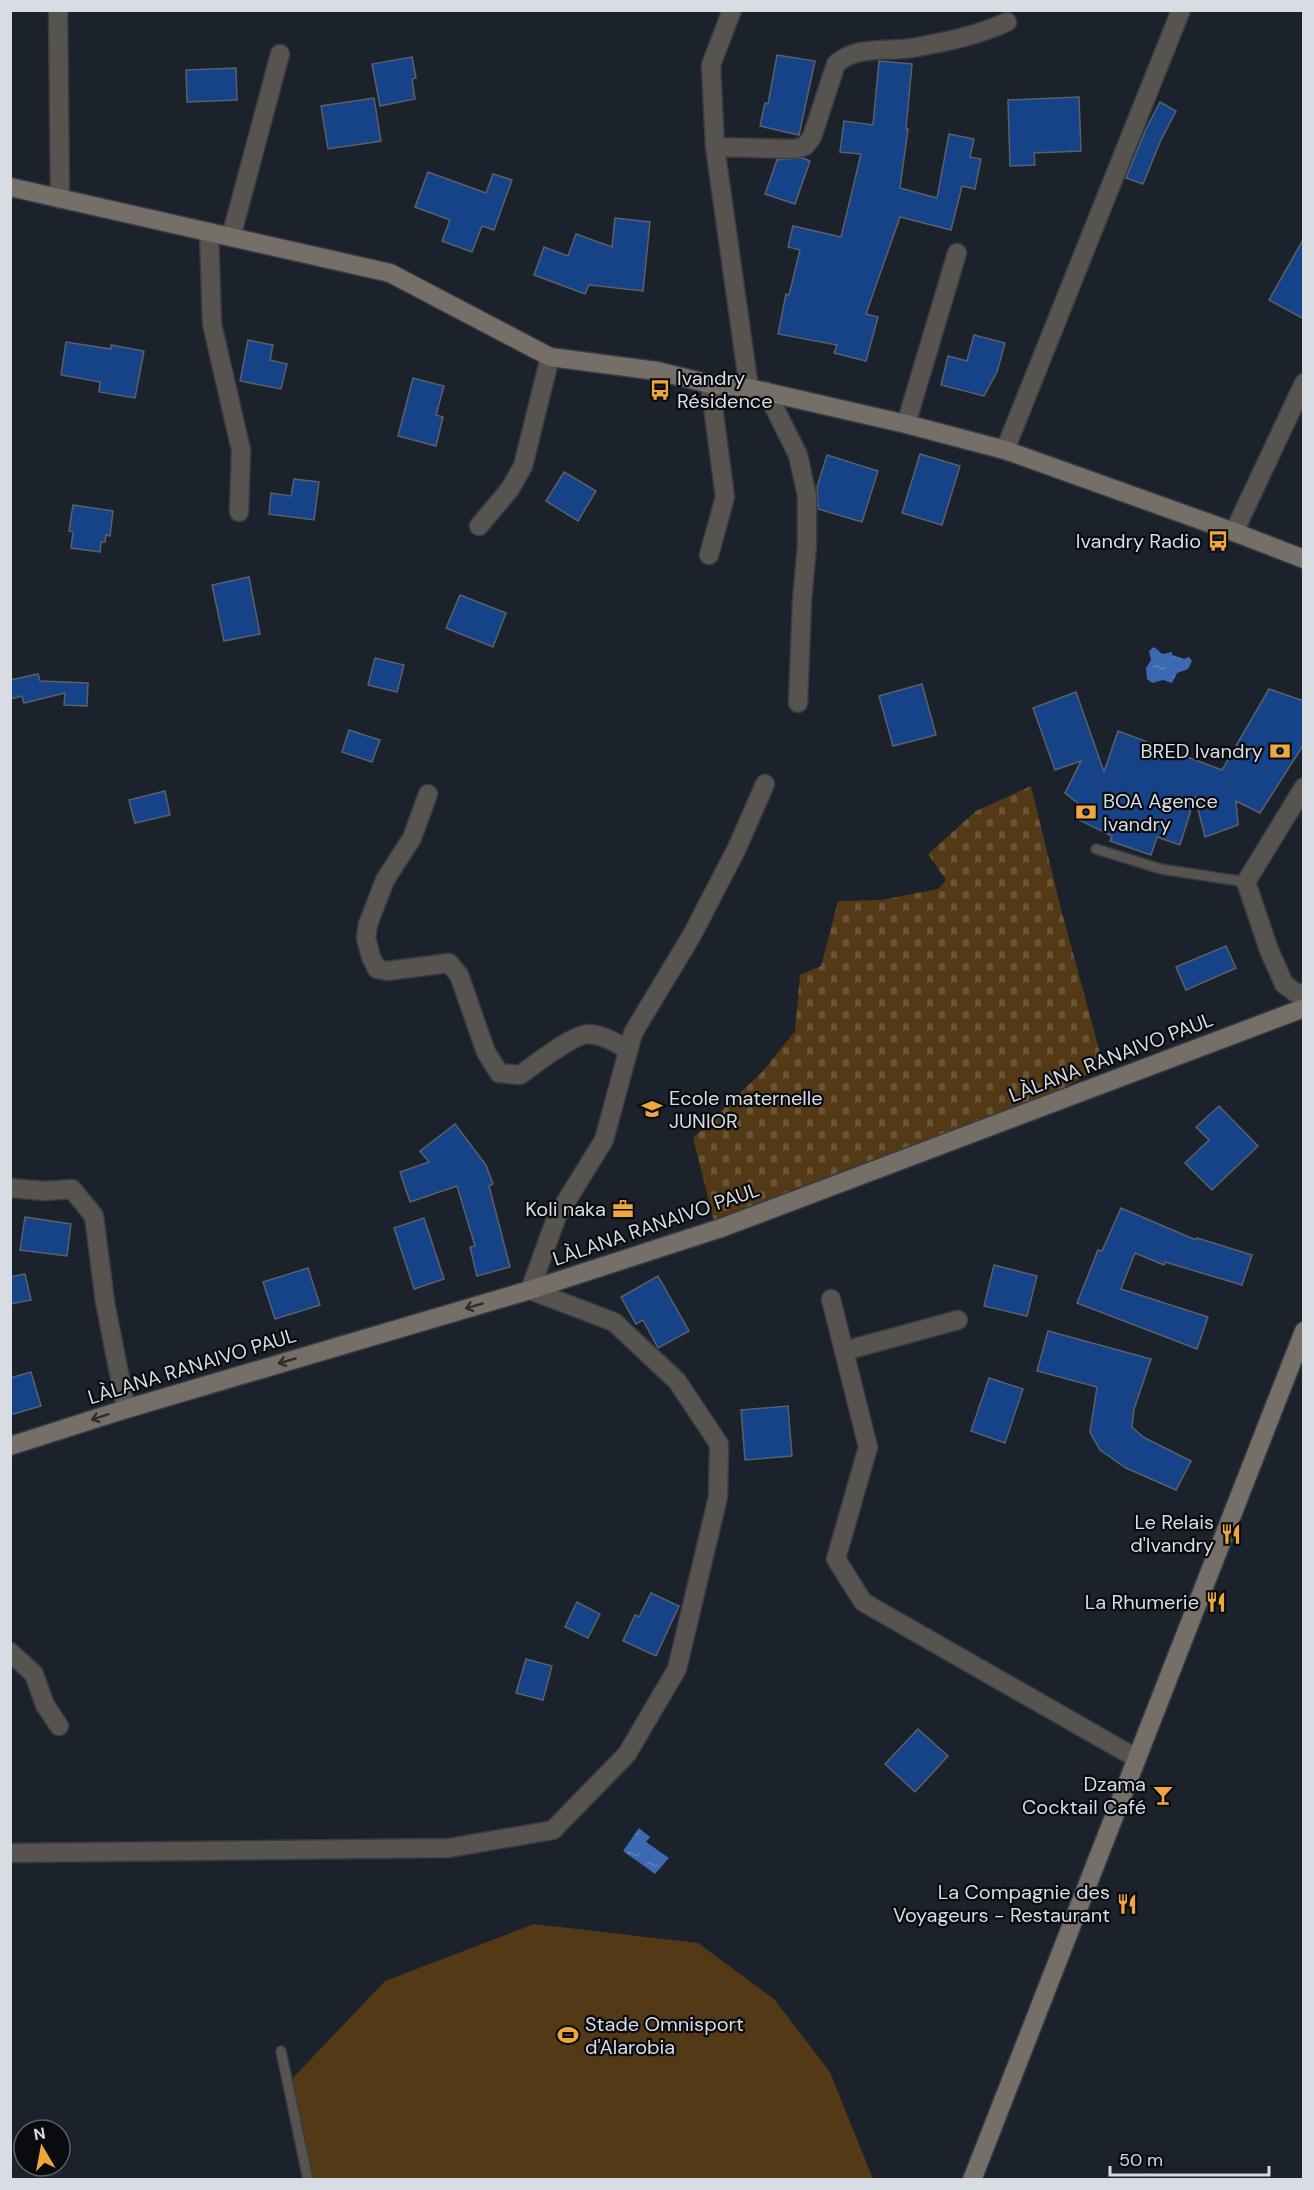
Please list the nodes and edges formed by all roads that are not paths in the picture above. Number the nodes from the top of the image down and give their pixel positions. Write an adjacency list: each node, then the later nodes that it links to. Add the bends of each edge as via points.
1 (58, 10): 8 (street)
2 (732, 10): 6 (street, via 711,65)
3 (1181, 10): 17 (street)
4 (1007, 22): 6 (street, via 981,33 911,48 856,52 845,57 836,64 806,146)
5 (280, 54): 10 (street)
6 (715, 147): 15 (street)
7 (10, 187): 8 (street)
8 (60, 199): 9 (street)
9 (209, 232): 10 (street); 18 (street, via 212,324 241,450)
10 (231, 237): 12 (street, via 390,273)
11 (957, 253): 16 (street)
12 (550, 357): 14 (street, via 657,371); 19 (street, via 523,466 510,489)
13 (1304, 383): 20 (street)
14 (710, 384): 15 (street); 21 (street, via 725,497)
15 (758, 390): 16 (street); 23 (street, via 798,454 807,496)
16 (906, 424): 17 (street)
17 (1005, 450): 20 (street)
18 (239, 512)
19 (479, 526)
20 (1234, 532): 22 (street)
21 (709, 555)
22 (1304, 560)
23 (798, 703)
24 (765, 784): 31 (street, via 737,848 692,935 633,1033)
25 (1304, 787): 28 (street)
26 (428, 794): 31 (street, via 412,838 385,880 368,924 366,938 377,969 449,963 459,975 486,1052 499,1073 520,1075 587,1034 607,1038)
27 (1096, 849): 28 (lane, via 1161,869)
28 (1246, 882): 29 (street, via 1284,984 1296,993)
29 (1304, 993)
30 (1304, 1008): 33 (street, LÀLANA RANAIVO PAUL, via 721,1228)
31 (628, 1050): 33 (street, via 604,1140 557,1216)
32 (10, 1188): 38 (street, via 72,1189 94,1216 105,1302)
33 (530, 1290): 38 (street, LÀLANA RANAIVO PAUL, one-way to 38); 43 (street, via 614,1322 676,1381 719,1444 718,1497 676,1669 627,1754 554,1830 449,1848)
34 (831, 1299): 37 (street)
35 (958, 1320): 37 (street)
36 (1304, 1331): 42 (street)
37 (844, 1351): 42 (street, via 868,1447 837,1559 864,1602)
38 (126, 1409): 39 (street, LÀLANA RANAIVO PAUL, one-way to 39)
39 (10, 1446)
40 (10, 1652): 41 (street, via 34,1674 45,1706)
41 (59, 1726)
42 (1136, 1758): 46 (street)
43 (10, 1853)
44 (281, 2051): 45 (lane)
45 (308, 2180)
46 (972, 2180)

